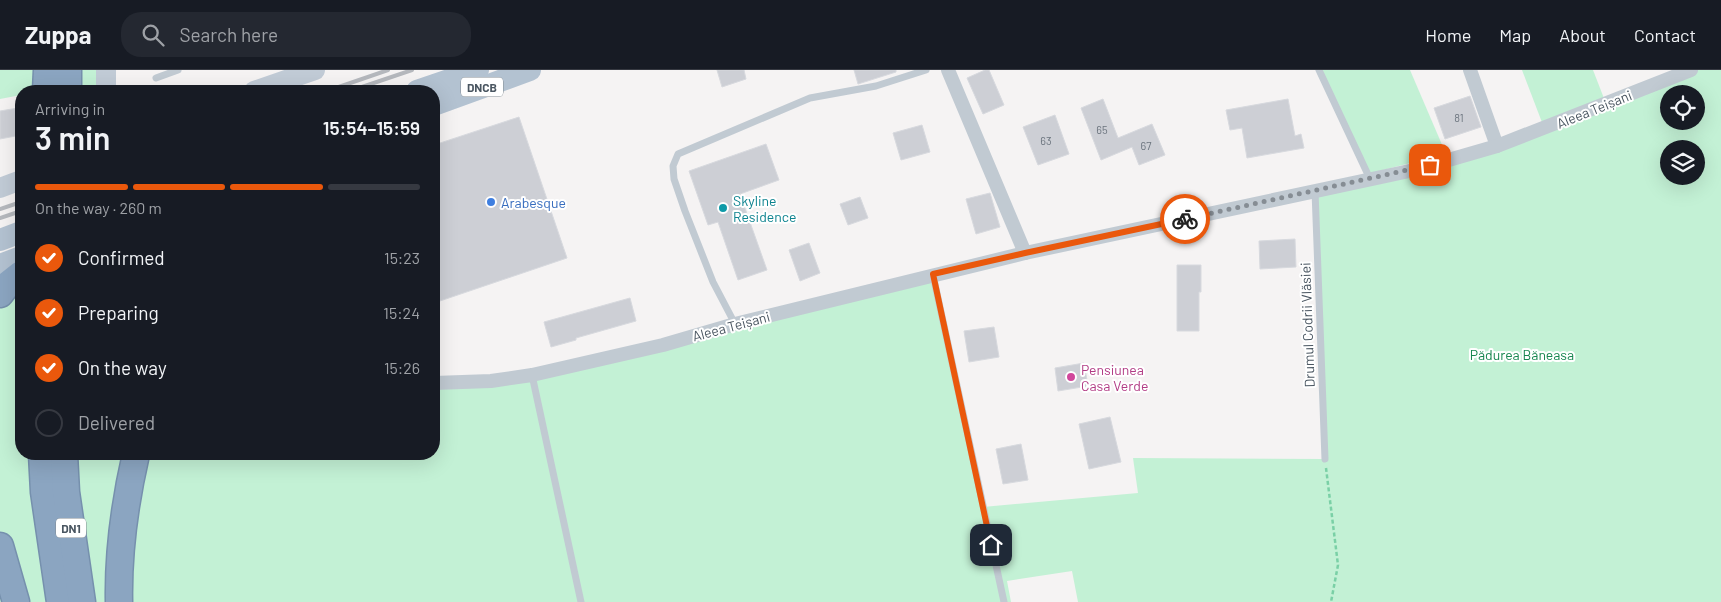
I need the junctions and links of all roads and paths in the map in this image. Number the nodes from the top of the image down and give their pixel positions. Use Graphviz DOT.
graph roads {
  1 [pos="47,70"];
  2 [pos="68,70"];
  3 [pos="106,70"];
  4 [pos="178,70"];
  5 [pos="315,70"];
  6 [pos="478,70"];
  7 [pos="530,70"];
  8 [pos="926,70"];
  9 [pos="1319,70"];
  10 [pos="1470,70"];
  11 [pos="1691,70"];
  12 [pos="954,72"];
  13 [pos="156,78"];
  14 [pos="46,85"];
  15 [pos="68,85"];
  16 [pos="106,85"];
  17 [pos="271,85"];
  18 [pos="434,85"];
  19 [pos="440,103"];
  20 [pos="1497,146"];
  21 [pos="1370,179"];
  22 [pos="15,182"];
  23 [pos="0,188"];
  24 [pos="1315,191"];
  25 [pos="15,234"];
  26 [pos="0,240"];
  27 [pos="1025,253"];
  28 [pos="15,259"];
  29 [pos="0,265"];
  30 [pos="15,270"];
  31 [pos="933,274"];
  32 [pos="15,279"];
  33 [pos="0,281"];
  34 [pos="0,294"];
  35 [pos="735,324"];
  36 [pos="532,375"];
  37 [pos="440,383"];
  38 [pos="1325,459"];
  39 [pos="42,460"];
  40 [pos="64,460"];
  41 [pos="135,460"];
  42 [pos="0,546"];
  43 [pos="16,602"];
  44 [pos="60,602"];
  45 [pos="82,602"];
  46 [pos="119,602"];
  47 [pos="581,602"];
  48 [pos="1004,602"];
  49 [pos="1331,602"];
  1 -- 14 [label="highway"];
  2 -- 15 [label="highway"];
  3 -- 16 [label="street"];
  4 -- 13 [label="lane"];
  5 -- 17 [label="street"];
  6 -- 18 [label="main road, DNCB"];
  7 -- 19 [label="main road, DNCB"];
  8 -- 35 [label="lane"];
  9 -- 21 [label="lane"];
  10 -- 20 [label="street"];
  11 -- 20 [label="street, Aleea Teișani"];
  12 -- 27 [label="street"];
  20 -- 21 [label="street, Aleea Teișani"];
  21 -- 24 [label="street, Aleea Teișani"];
  22 -- 23 [label="street"];
  24 -- 27 [label="street, Aleea Teișani"];
  24 -- 38 [label="lane, Drumul Codrii Vlăsiei"];
  25 -- 26 [label="main road"];
  27 -- 31 [label="street, Aleea Teișani"];
  28 -- 29 [label="main road"];
  30 -- 33 [label="highway"];
  31 -- 35 [label="street, Aleea Teișani"];
  31 -- 48 [label="lane"];
  32 -- 34 [label="highway"];
  35 -- 36 [label="street, Aleea Teișani"];
  36 -- 37 [label="street, Aleea Teișani"];
  36 -- 47 [label="lane"];
  38 -- 49 [label="path"];
  39 -- 44 [label="highway, DN1"];
  40 -- 45 [label="highway, DN1"];
  41 -- 46 [label="highway"];
  42 -- 43 [label="highway"];
}
